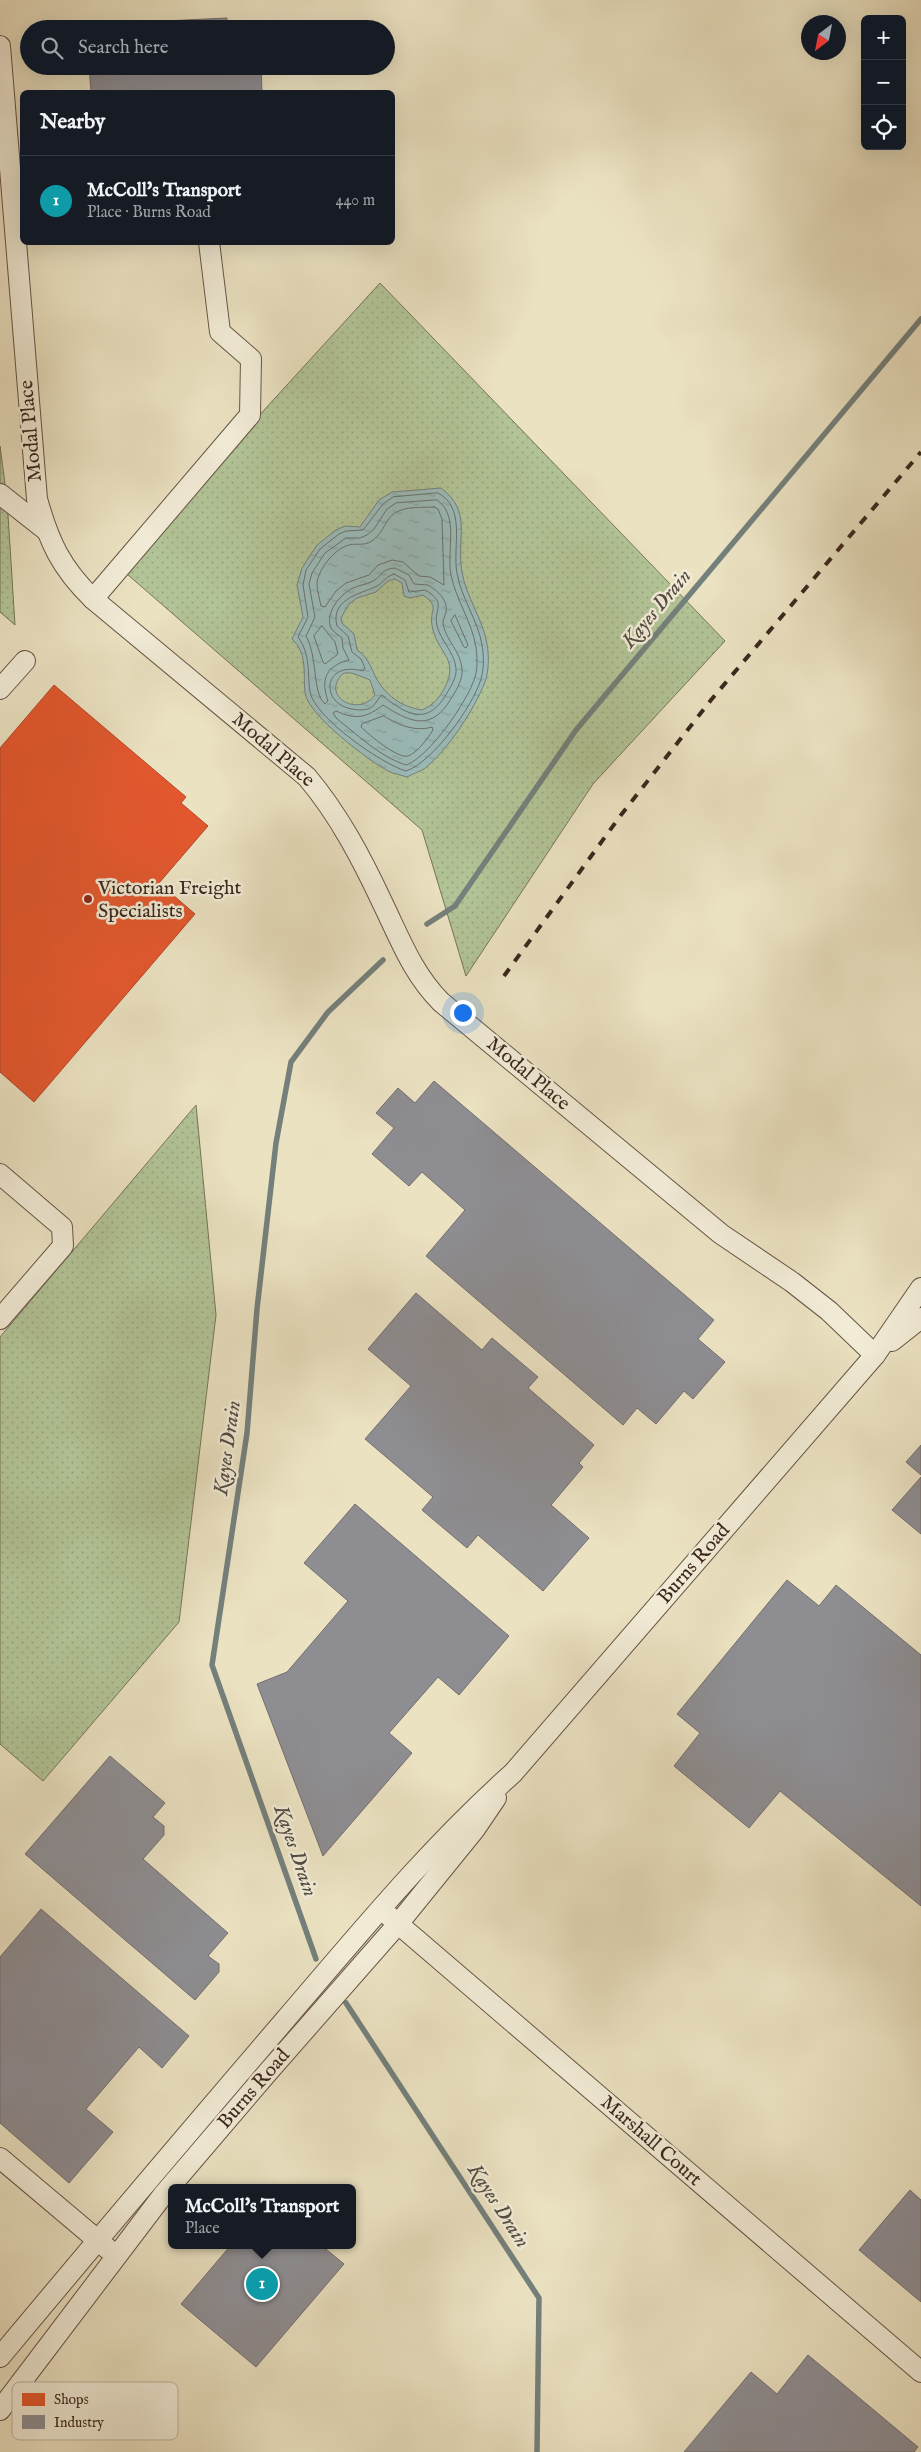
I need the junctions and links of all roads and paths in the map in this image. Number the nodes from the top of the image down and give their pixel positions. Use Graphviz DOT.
graph roads {
  1 [pos="0,46"];
  2 [pos="15,141"];
  3 [pos="20,227"];
  4 [pos="21,245"];
  5 [pos="209,245"];
  6 [pos="0,494"];
  7 [pos="46,530"];
  8 [pos="93,599"];
  9 [pos="25,661"];
  10 [pos="0,689"];
  11 [pos="0,1174"];
  12 [pos="921,1288"];
  13 [pos="921,1318"];
  14 [pos="0,1319"];
  15 [pos="875,1355"];
  16 [pos="513,1773"];
  17 [pos="380,1908"];
  18 [pos="398,1924"];
  19 [pos="0,2158"];
  20 [pos="172,2184"];
  21 [pos="168,2189"];
  22 [pos="98,2240"];
  23 [pos="117,2256"];
  24 [pos="0,2357"];
  25 [pos="921,2372"];
  26 [pos="21,2382"];
  27 [pos="12,2394"];
  28 [pos="0,2410"];
  1 -- 2 [label="street, Modal Place"];
  2 -- 3 [label="street, Modal Place"];
  4 -- 7 [label="street, Modal Place"];
  5 -- 8 [label="street"];
  6 -- 7 [label="street"];
  7 -- 8 [label="street, Modal Place"];
  8 -- 15 [label="street, Modal Place"];
  9 -- 10 [label="street"];
  11 -- 14 [label="street"];
  12 -- 15 [label="street, Burns Road"];
  13 -- 15 [label="street, Burns Road"];
  15 -- 16 [label="street, Burns Road"];
  16 -- 17 [label="street, Burns Road"];
  16 -- 18 [label="street, Burns Road"];
  17 -- 18 [label="street, Marshall Court"];
  17 -- 22 [label="street, Burns Road"];
  18 -- 20 [label="street, Burns Road"];
  18 -- 25 [label="street, Marshall Court"];
  19 -- 22 [label="street"];
  21 -- 23 [label="street, Burns Road"];
  22 -- 23 [label="street"];
  22 -- 24 [label="street, Burns Road"];
  23 -- 26 [label="street, Burns Road"];
  27 -- 28 [label="street, Burns Road"];
}
